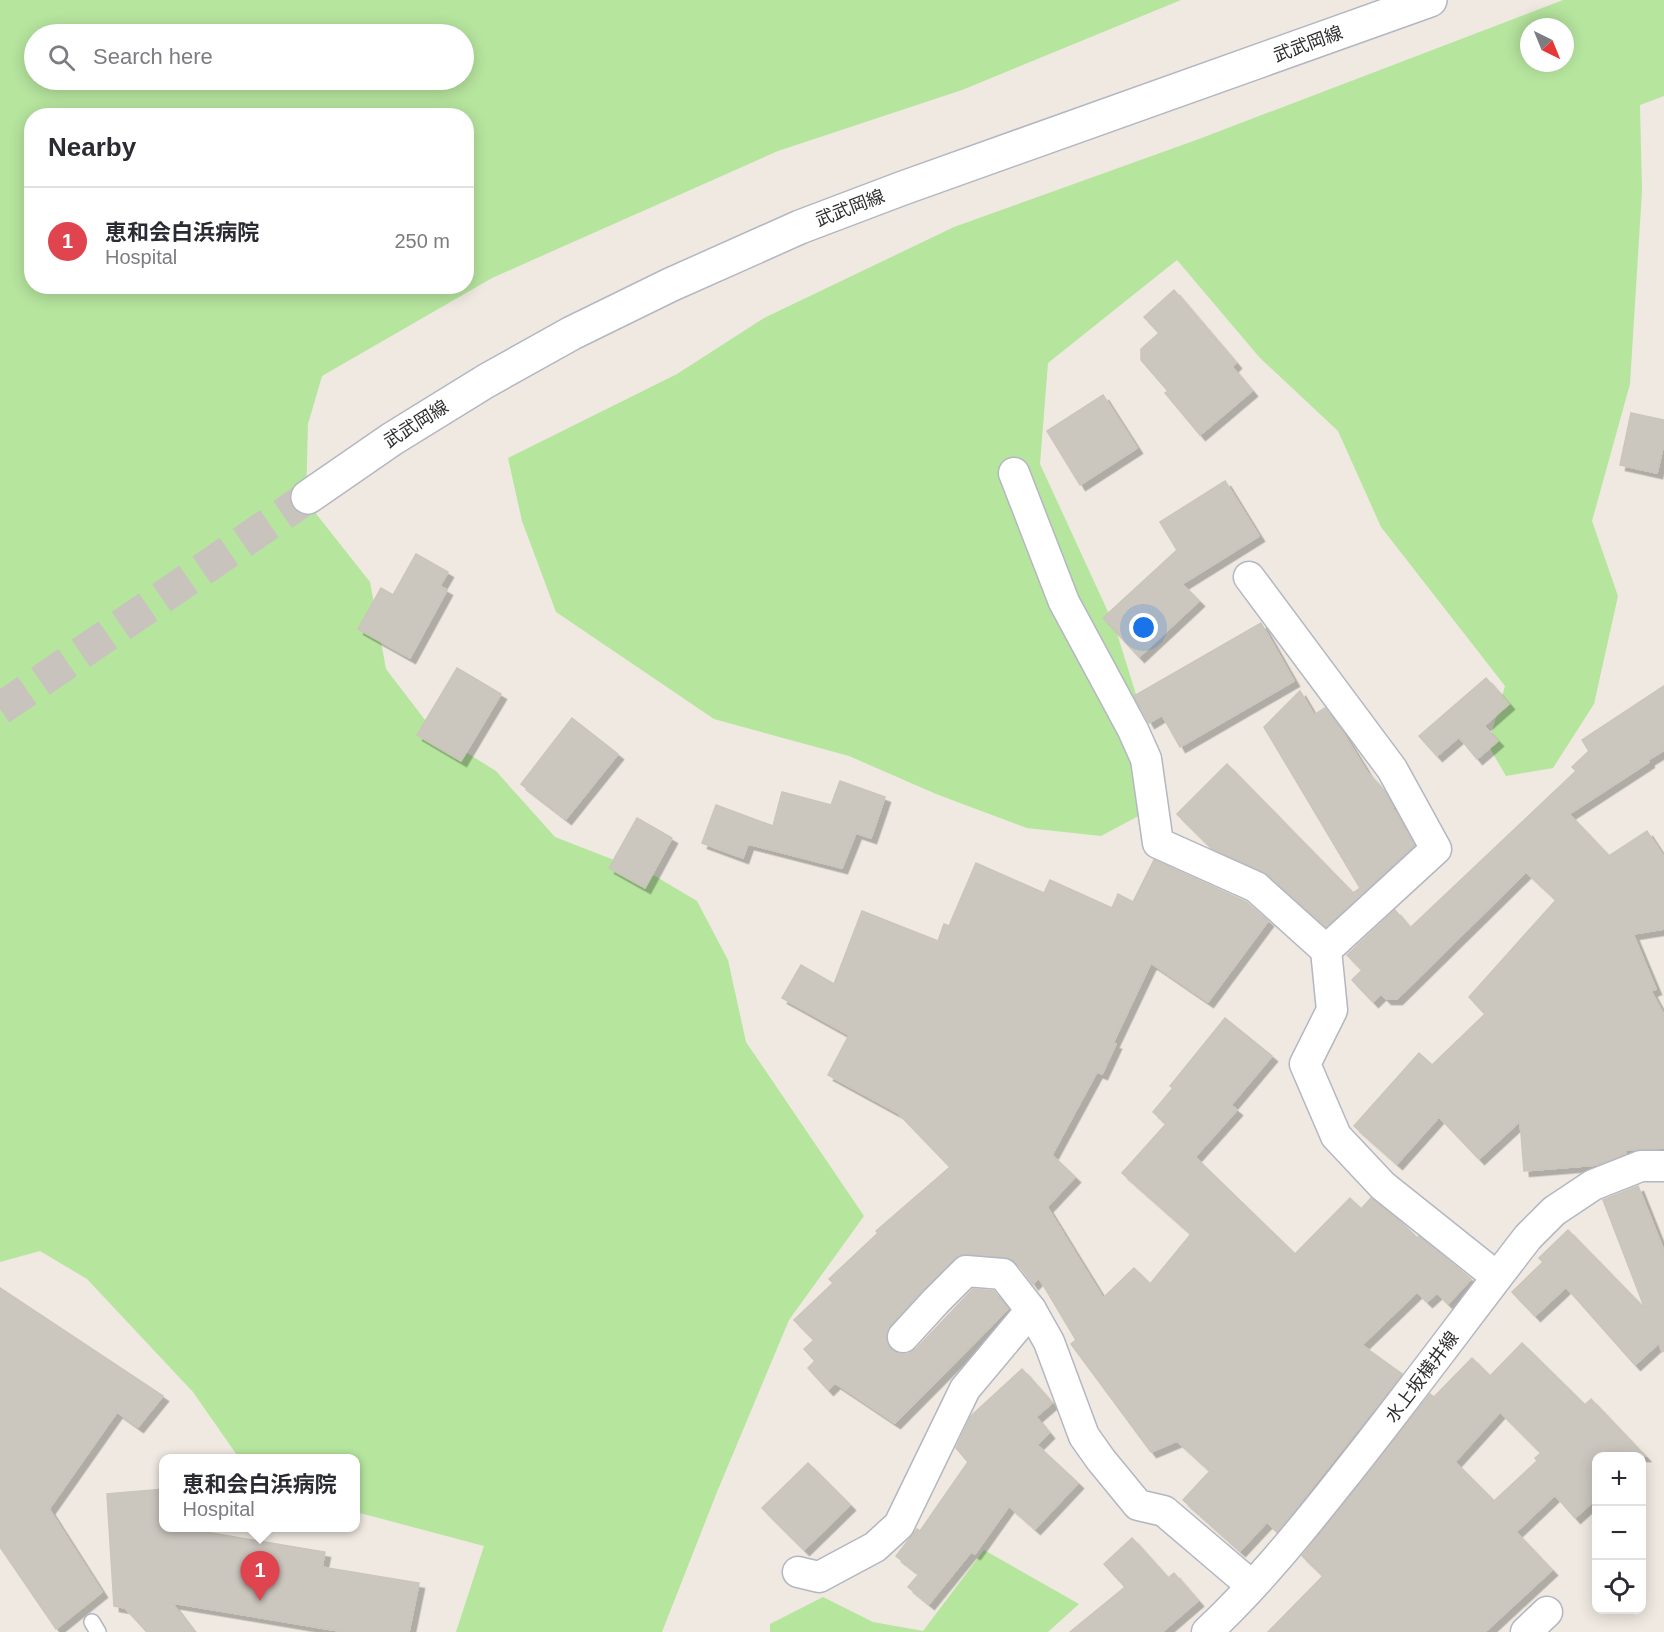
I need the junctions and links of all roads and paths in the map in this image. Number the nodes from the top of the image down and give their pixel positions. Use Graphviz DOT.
graph roads {
  1 [pos="1430,0"];
  2 [pos="1014,473"];
  3 [pos="308,496"];
  4 [pos="1249,577"];
  5 [pos="1326,950"];
  6 [pos="1664,1166"];
  7 [pos="1497,1277"];
  8 [pos="1030,1310"];
  9 [pos="903,1337"];
  10 [pos="798,1572"];
  11 [pos="1252,1586"];
  12 [pos="1207,1632"];
  1 -- 3 [label="street, 武武岡線"];
  2 -- 5 [label="street"];
  4 -- 5 [label="street"];
  5 -- 7 [label="street"];
  6 -- 7 [label="street, 水上坂横井線"];
  7 -- 11 [label="street, 水上坂横井線"];
  8 -- 9 [label="street"];
  8 -- 10 [label="street"];
  8 -- 11 [label="street"];
  11 -- 12 [label="street, 水上坂横井線"];
}
